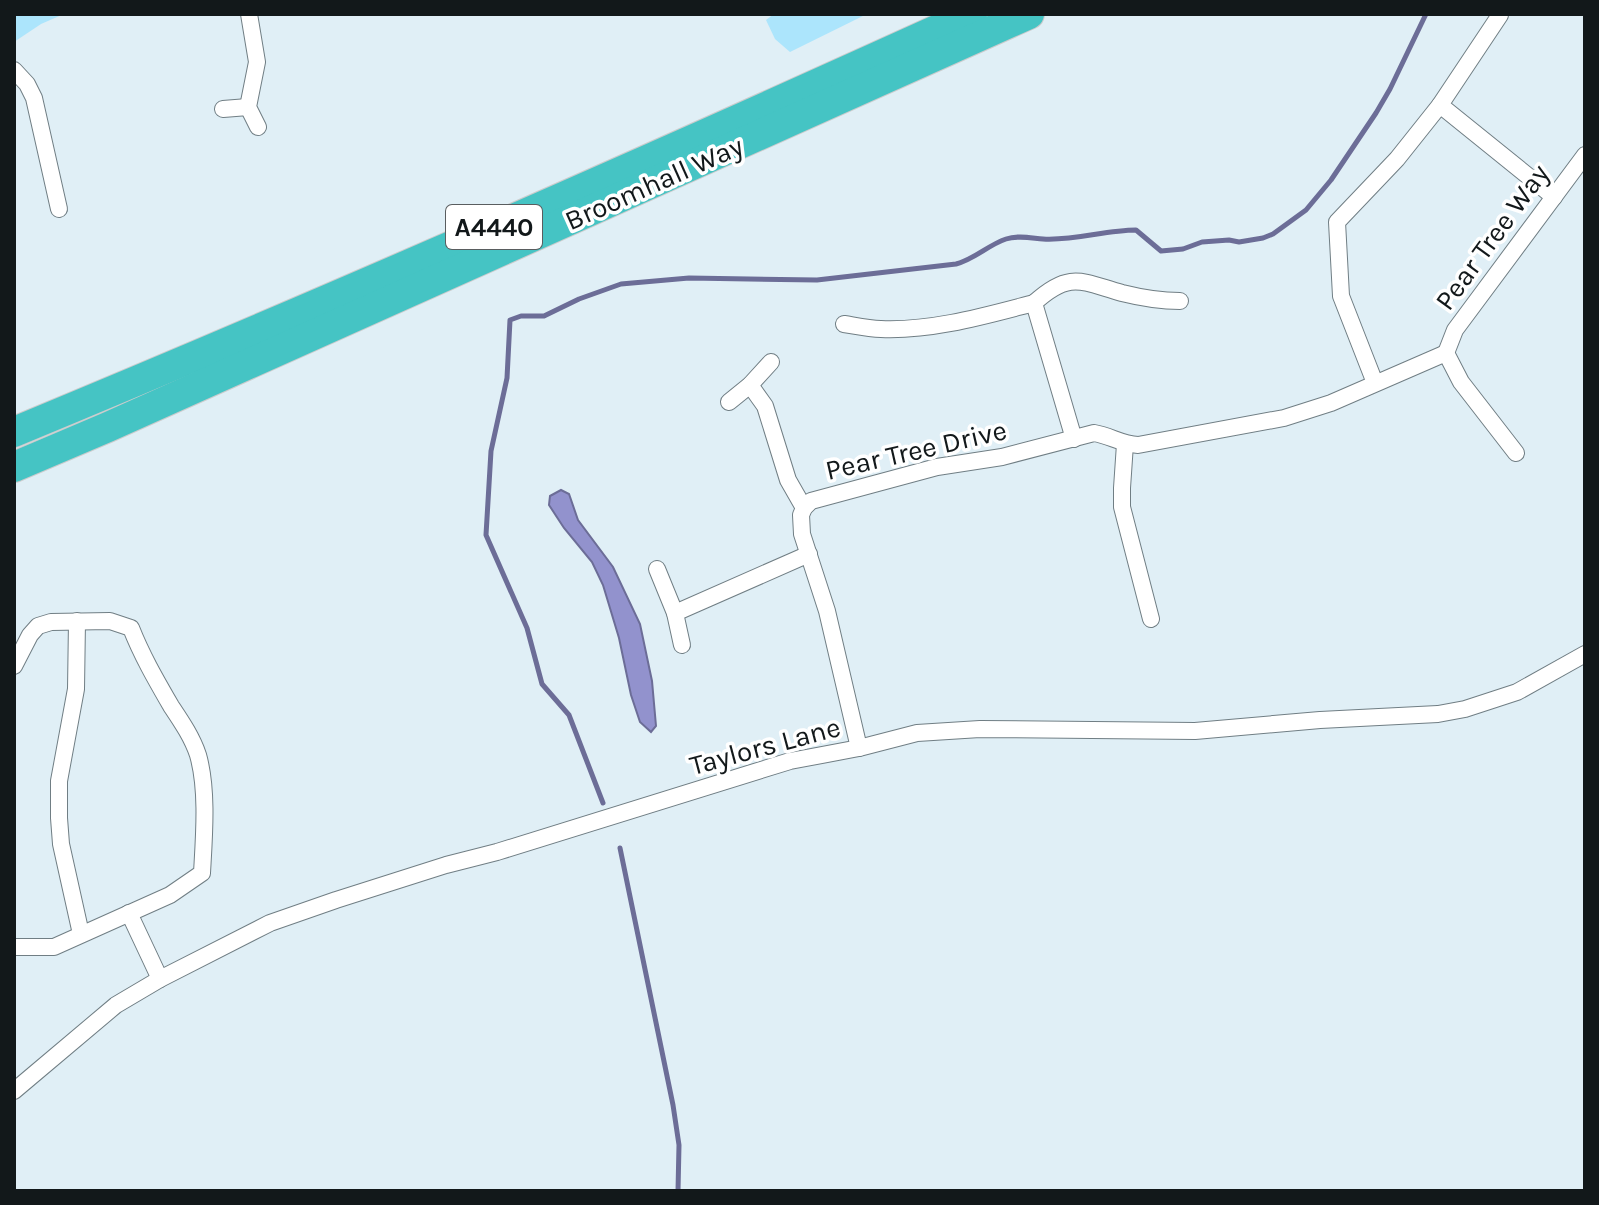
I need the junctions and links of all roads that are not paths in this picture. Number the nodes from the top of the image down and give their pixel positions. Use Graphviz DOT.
graph roads {
  1 [pos="249,14"];
  2 [pos="972,14"];
  3 [pos="1029,14"];
  4 [pos="1500,15"];
  5 [pos="14,70"];
  6 [pos="1440,105"];
  7 [pos="248,107"];
  8 [pos="223,109"];
  9 [pos="258,127"];
  10 [pos="1585,155"];
  11 [pos="1554,197"];
  12 [pos="59,209"];
  13 [pos="1180,301"];
  14 [pos="1034,303"];
  15 [pos="844,324"];
  16 [pos="1446,353"];
  17 [pos="771,362"];
  18 [pos="1375,383"];
  19 [pos="750,385"];
  20 [pos="729,402"];
  21 [pos="14,432"];
  22 [pos="1074,439"];
  23 [pos="1125,444"];
  24 [pos="1516,453"];
  25 [pos="14,467"];
  26 [pos="804,508"];
  27 [pos="809,554"];
  28 [pos="657,569"];
  29 [pos="675,613"];
  30 [pos="1151,619"];
  31 [pos="77,621"];
  32 [pos="682,645"];
  33 [pos="1585,654"];
  34 [pos="14,666"];
  35 [pos="859,748"];
  36 [pos="129,913"];
  37 [pos="81,934"];
  38 [pos="14,947"];
  39 [pos="160,979"];
  40 [pos="14,1091"];
  1 -- 7 [label="street"];
  2 -- 21 [label="highway, Broomhall Way / A4440"];
  3 -- 25 [label="highway, Broomhall Way / A4440"];
  4 -- 6 [label="street"];
  5 -- 12 [label="street"];
  6 -- 11 [label="street"];
  6 -- 18 [label="street"];
  7 -- 8 [label="street"];
  7 -- 9 [label="street"];
  10 -- 11 [label="street, Pear Tree Way"];
  11 -- 16 [label="street, Pear Tree Way"];
  13 -- 14 [label="street"];
  14 -- 15 [label="street"];
  14 -- 22 [label="street"];
  16 -- 18 [label="street, Pear Tree Drive"];
  16 -- 24 [label="street"];
  17 -- 19 [label="street"];
  18 -- 23 [label="street, Pear Tree Drive"];
  19 -- 20 [label="street"];
  19 -- 26 [label="street"];
  22 -- 23 [label="street, Pear Tree Drive"];
  22 -- 26 [label="street, Pear Tree Drive"];
  23 -- 30 [label="street"];
  26 -- 27 [label="street, Pear Tree Drive"];
  27 -- 29 [label="street"];
  27 -- 35 [label="street, Pear Tree Drive"];
  28 -- 29 [label="street"];
  29 -- 32 [label="street"];
  31 -- 34 [label="street"];
  31 -- 36 [label="street"];
  31 -- 37 [label="street"];
  33 -- 35 [label="street, Taylors Lane"];
  35 -- 39 [label="street, Taylors Lane"];
  36 -- 37 [label="street"];
  36 -- 39 [label="street"];
  37 -- 38 [label="street"];
  39 -- 40 [label="street, Taylors Lane"];
}
